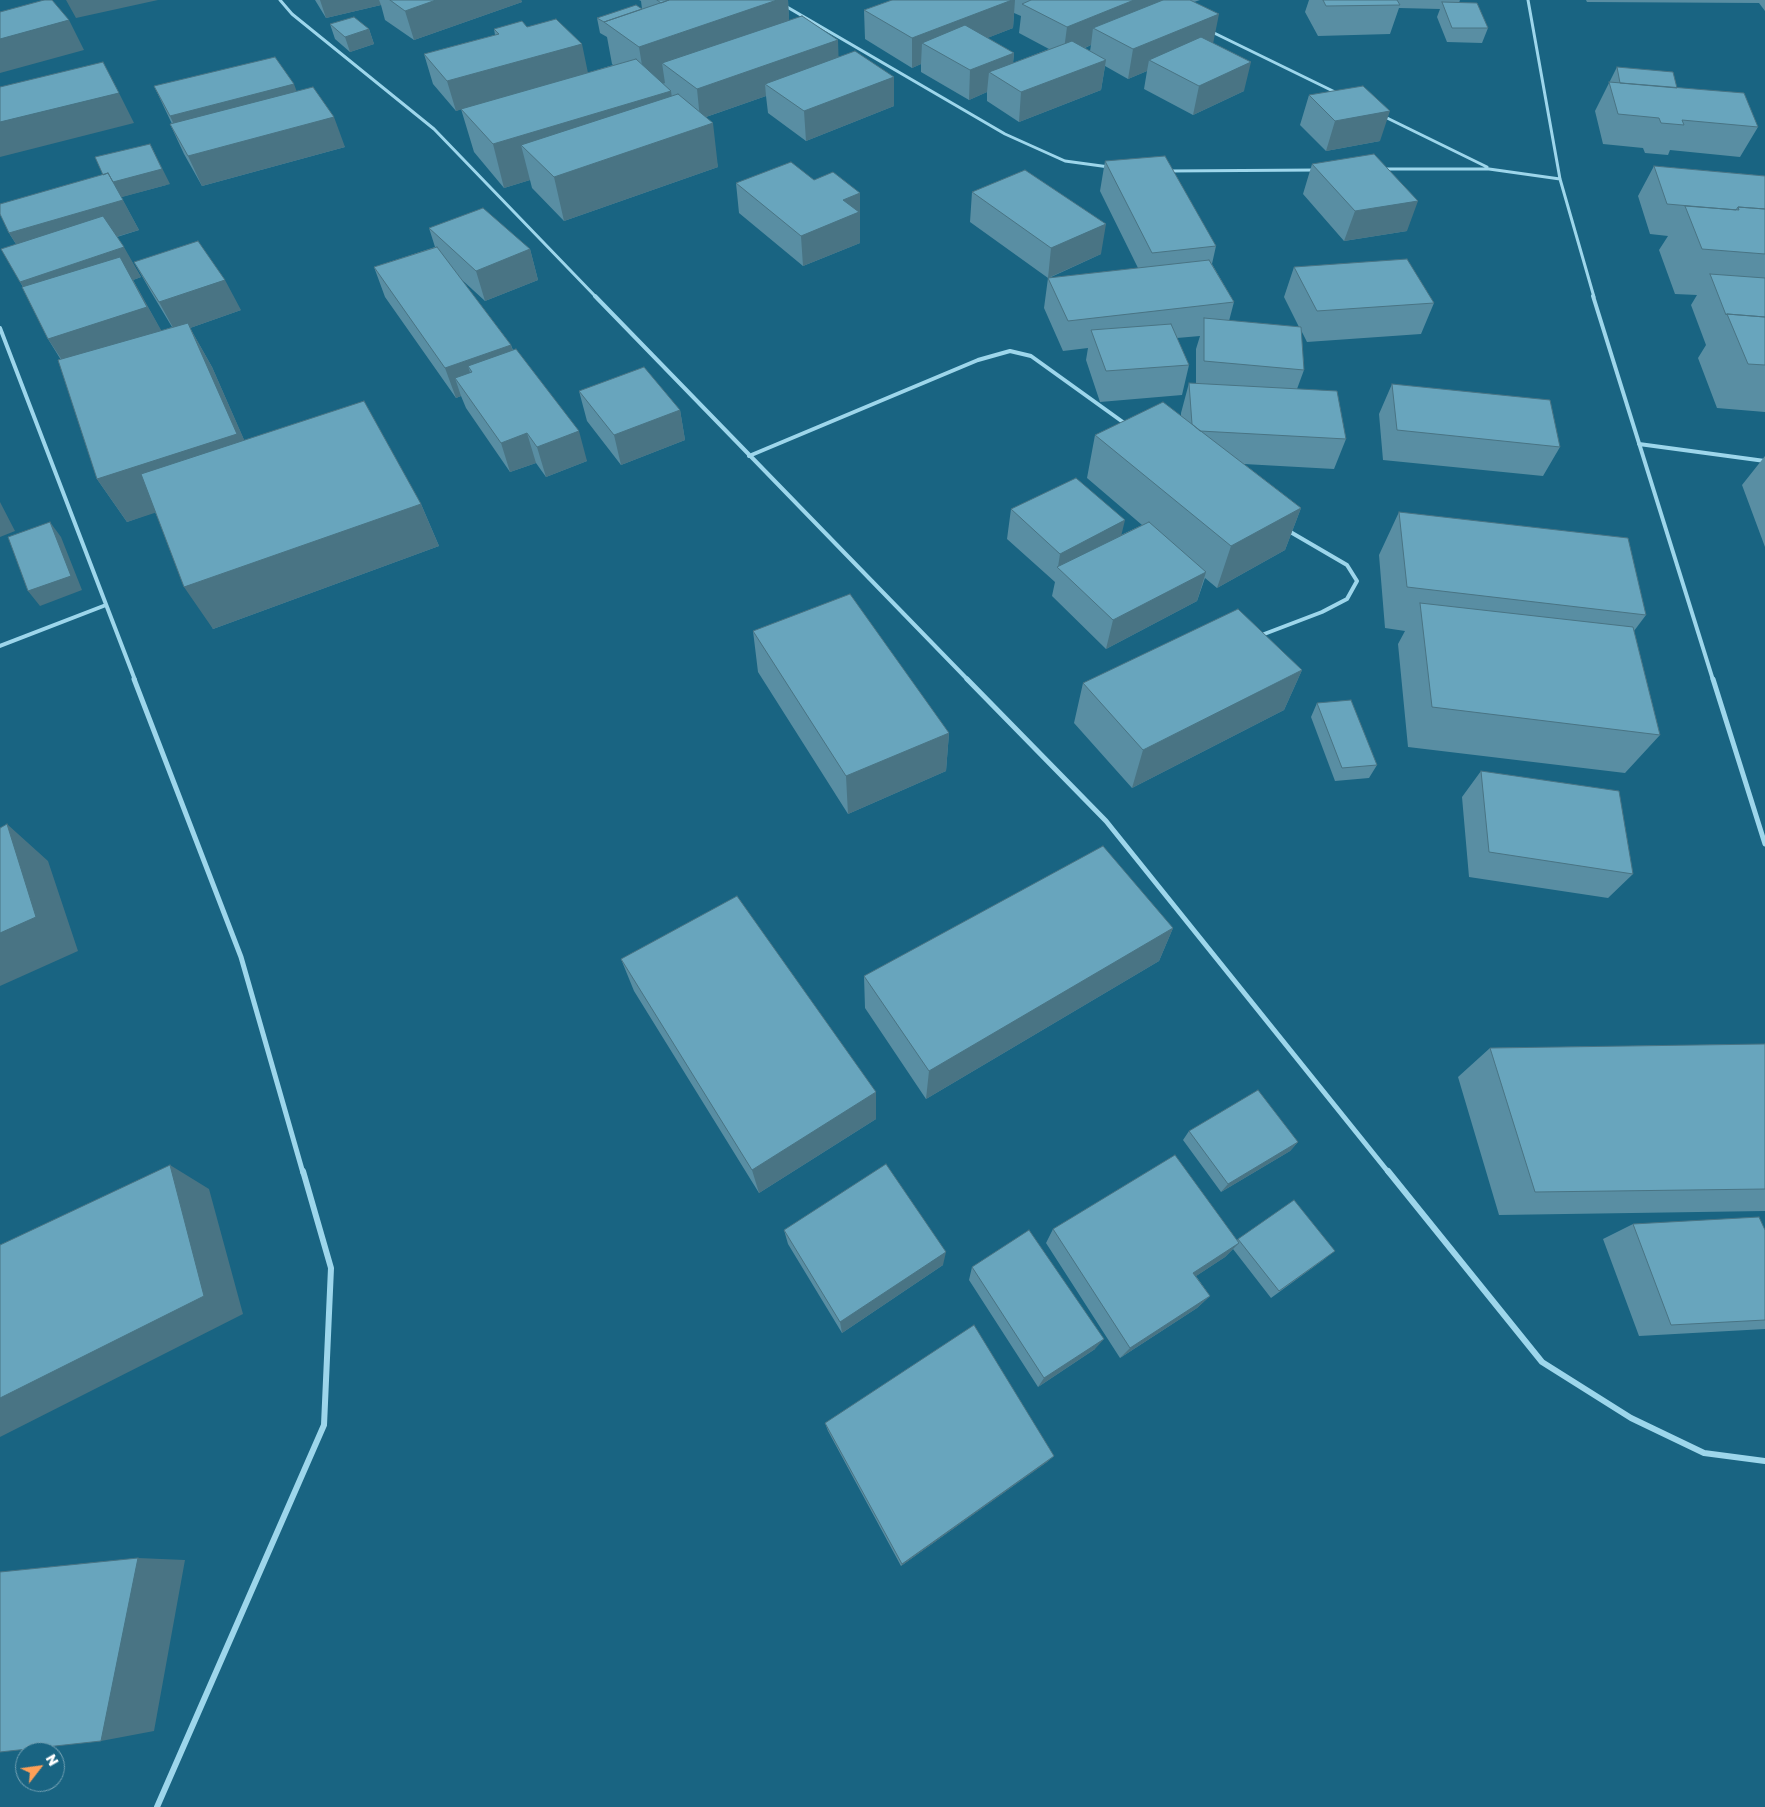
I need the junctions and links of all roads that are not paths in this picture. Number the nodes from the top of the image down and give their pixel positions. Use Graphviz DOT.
graph roads {
  1 [pos="280,0"];
  2 [pos="775,0"];
  3 [pos="1528,0"];
  4 [pos="1208,29"];
  5 [pos="1340,94"];
  6 [pos="1375,112"];
  7 [pos="1113,167"];
  8 [pos="1490,168"];
  9 [pos="1380,169"];
  10 [pos="1162,170"];
  11 [pos="1321,170"];
  12 [pos="1560,179"];
  13 [pos="0,328"];
  14 [pos="1135,431"];
  15 [pos="1639,444"];
  16 [pos="749,456"];
  17 [pos="1765,461"];
  18 [pos="1281,526"];
  19 [pos="106,605"];
  20 [pos="1251,640"];
  21 [pos="0,646"];
  22 [pos="1765,844"];
  23 [pos="1765,1461"];
  24 [pos="157,1807"];
  1 -- 16 [label="street"];
  2 -- 7 [label="street"];
  3 -- 12 [label="street"];
  4 -- 5 [label="street"];
  6 -- 8 [label="street"];
  8 -- 9 [label="street"];
  8 -- 12 [label="street"];
  10 -- 11 [label="street"];
  12 -- 15 [label="street"];
  13 -- 19 [label="street"];
  14 -- 16 [label="street"];
  15 -- 17 [label="street"];
  15 -- 22 [label="street"];
  16 -- 23 [label="street"];
  18 -- 20 [label="street"];
  19 -- 21 [label="street"];
  19 -- 24 [label="street"];
}
